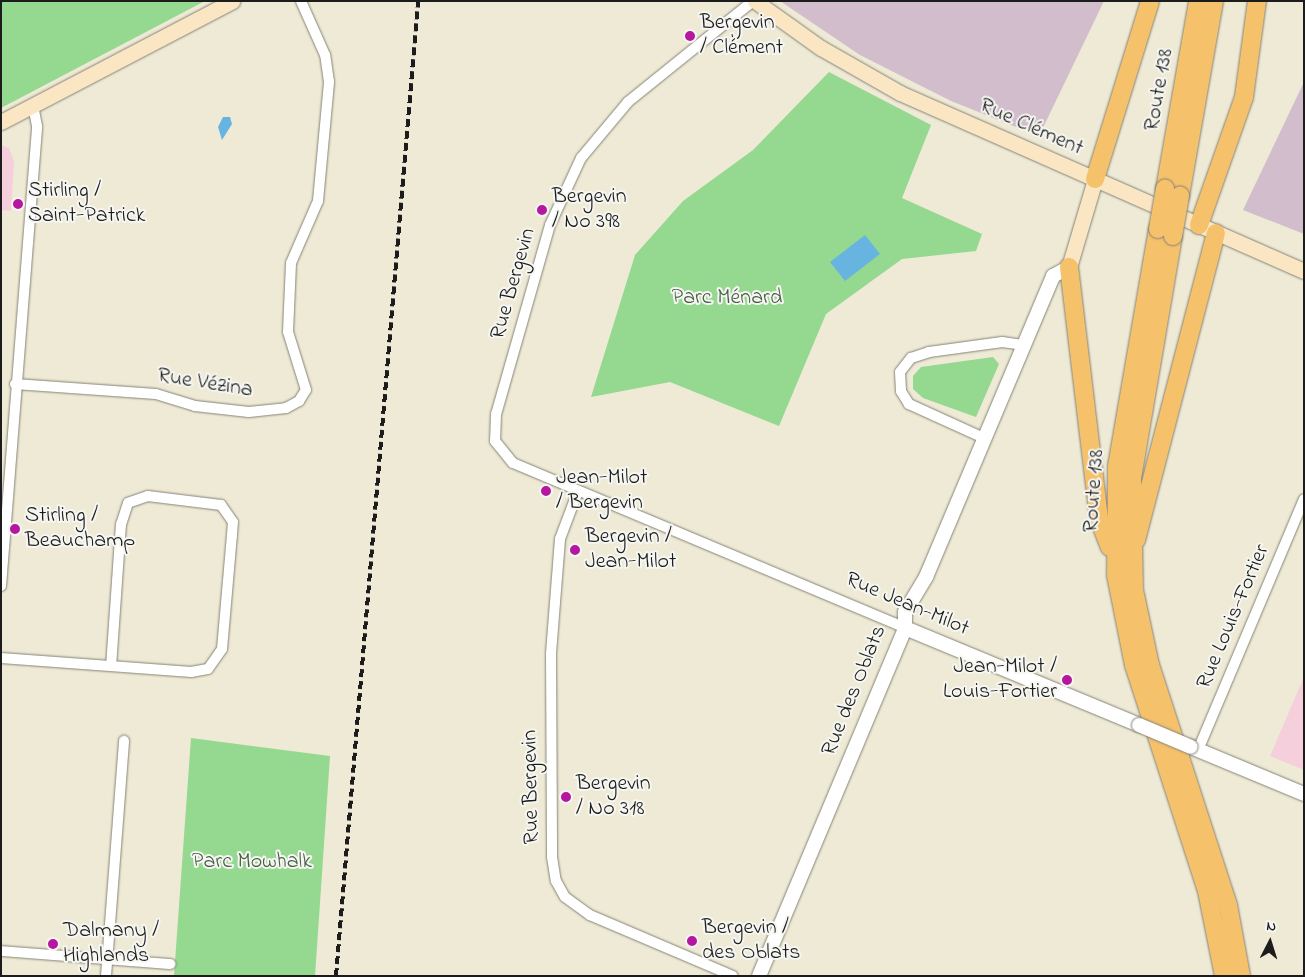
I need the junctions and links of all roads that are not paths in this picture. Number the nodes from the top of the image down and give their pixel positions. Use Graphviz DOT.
graph roads {
  1 [pos="232,1"];
  2 [pos="301,1"];
  3 [pos="754,1"];
  4 [pos="1150,1"];
  5 [pos="1198,1"];
  6 [pos="1214,1"];
  7 [pos="1257,1"];
  8 [pos="33,106"];
  9 [pos="1,122"];
  10 [pos="1095,179"];
  11 [pos="1173,193"];
  12 [pos="1199,225"];
  13 [pos="1216,233"];
  14 [pos="1069,267"];
  15 [pos="1304,271"];
  16 [pos="1023,345"];
  17 [pos="16,384"];
  18 [pos="986,439"];
  19 [pos="498,449"];
  20 [pos="578,491"];
  21 [pos="3,497"];
  22 [pos="1304,498"];
  23 [pos="1123,558"];
  24 [pos="1,586"];
  25 [pos="905,628"];
  26 [pos="1,658"];
  27 [pos="111,666"];
  28 [pos="124,741"];
  29 [pos="1195,749"];
  30 [pos="1304,794"];
  31 [pos="1,950"];
  32 [pos="107,959"];
  33 [pos="171,964"];
  34 [pos="106,976"];
  35 [pos="734,976"];
  36 [pos="759,976"];
  37 [pos="1224,976"];
  38 [pos="1241,976"];
  1 -- 8 [label="main road"];
  2 -- 17 [label="street, Rue Vézina"];
  3 -- 10 [label="main road, Rue Clément"];
  3 -- 19 [label="street, Rue Bergevin"];
  4 -- 10 [label="highway"];
  5 -- 11 [label="highway, Route 138"];
  6 -- 11 [label="highway, Route 138"];
  7 -- 12 [label="highway"];
  8 -- 9 [label="main road"];
  8 -- 17 [label="street"];
  10 -- 12 [label="main road, Rue Clément"];
  10 -- 14 [label="main road"];
  11 -- 23 [label="highway, Route 138, bridge"];
  12 -- 13 [label="main road, Rue Clément"];
  13 -- 15 [label="main road, Rue Clément"];
  13 -- 23 [label="highway"];
  14 -- 16 [label="street, Rue des Oblats"];
  14 -- 23 [label="highway"];
  16 -- 18 [label="street, Rue des Oblats"];
  16 -- 18 [label="street"];
  17 -- 21 [label="street"];
  18 -- 25 [label="street, Rue des Oblats"];
  19 -- 20 [label="street, Rue Jean-Milot"];
  20 -- 25 [label="street, Rue Jean-Milot"];
  20 -- 35 [label="street, Rue Bergevin"];
  21 -- 24 [label="street"];
  22 -- 29 [label="street, Rue Louis-Fortier"];
  23 -- 37 [label="highway, Route 138"];
  23 -- 38 [label="highway, Route 138"];
  25 -- 29 [label="street, Rue Jean-Milot, bridge"];
  25 -- 36 [label="street, Rue des Oblats"];
  26 -- 27 [label="street"];
  27 -- 27 [label="street"];
  28 -- 32 [label="street"];
  29 -- 30 [label="street, Rue Jean-Milot"];
  31 -- 32 [label="street"];
  32 -- 33 [label="street"];
  32 -- 34 [label="street"];
}
